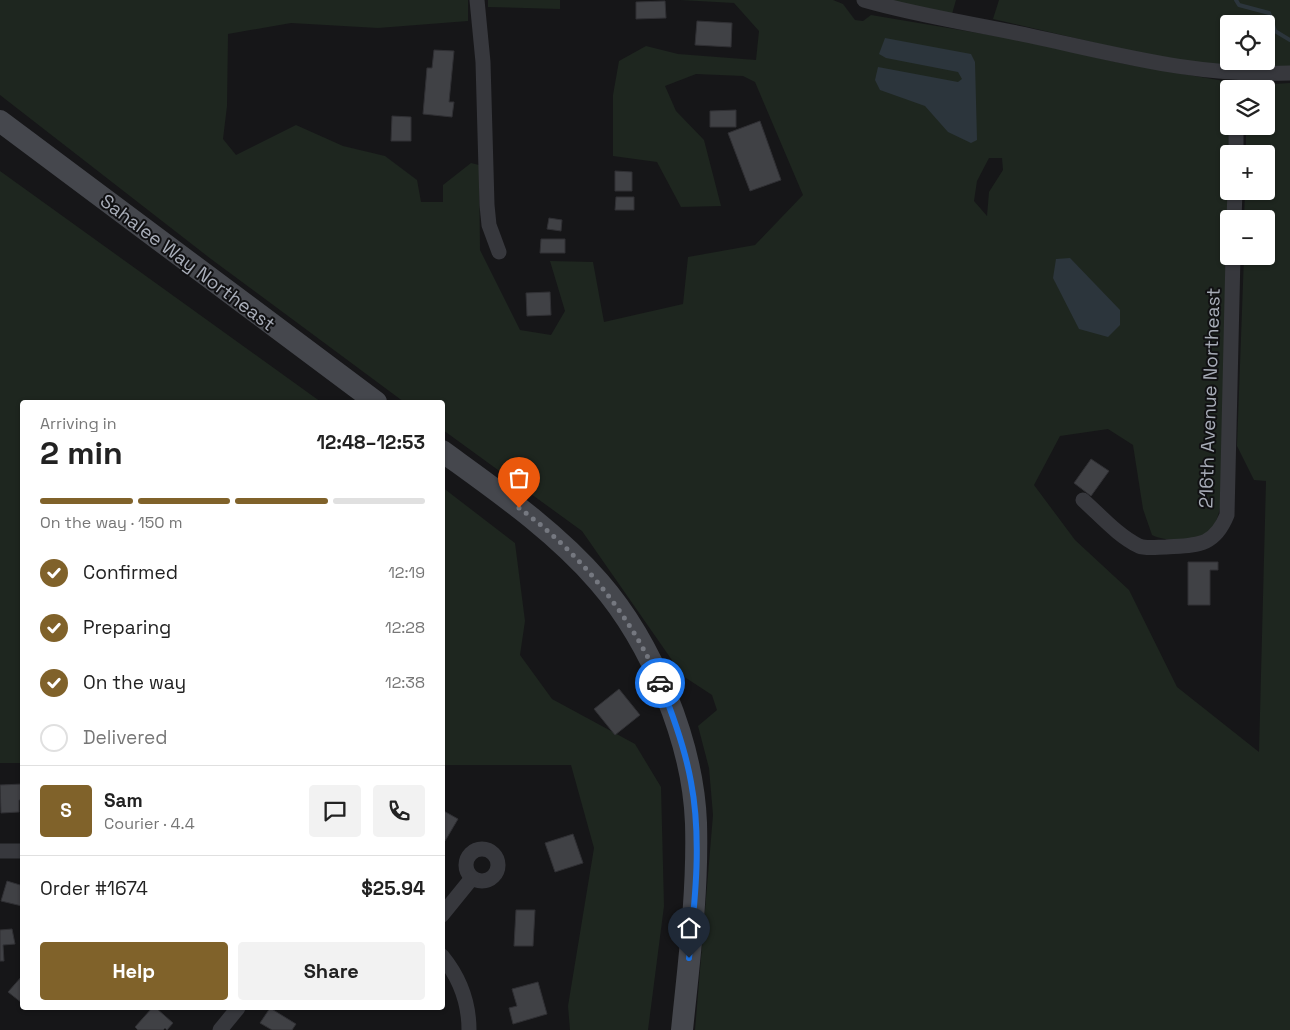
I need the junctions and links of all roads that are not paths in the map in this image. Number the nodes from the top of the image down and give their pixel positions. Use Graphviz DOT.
graph roads {
  1 [pos="477,0"];
  2 [pos="864,0"];
  3 [pos="1286,73"];
  4 [pos="1232,80"];
  5 [pos="1250,80"];
  6 [pos="0,121"];
  7 [pos="499,252"];
  8 [pos="1233,265"];
  9 [pos="373,400"];
  10 [pos="445,453"];
  11 [pos="1083,500"];
  12 [pos="0,851"];
  13 [pos="20,852"];
  14 [pos="472,878"];
  15 [pos="445,911"];
  16 [pos="445,960"];
  17 [pos="236,1010"];
  18 [pos="220,1030"];
  19 [pos="469,1030"];
  20 [pos="682,1030"];
  1 -- 7 [label="street"];
  2 -- 4 [label="street"];
  3 -- 5 [label="street"];
  6 -- 9 [label="main road, Sahalee Way Northeast"];
  8 -- 11 [label="street, 216th Avenue Northeast"];
  10 -- 20 [label="main road"];
  12 -- 13 [label="street"];
  14 -- 15 [label="street"];
  16 -- 19 [label="street"];
  17 -- 18 [label="street"];
}
